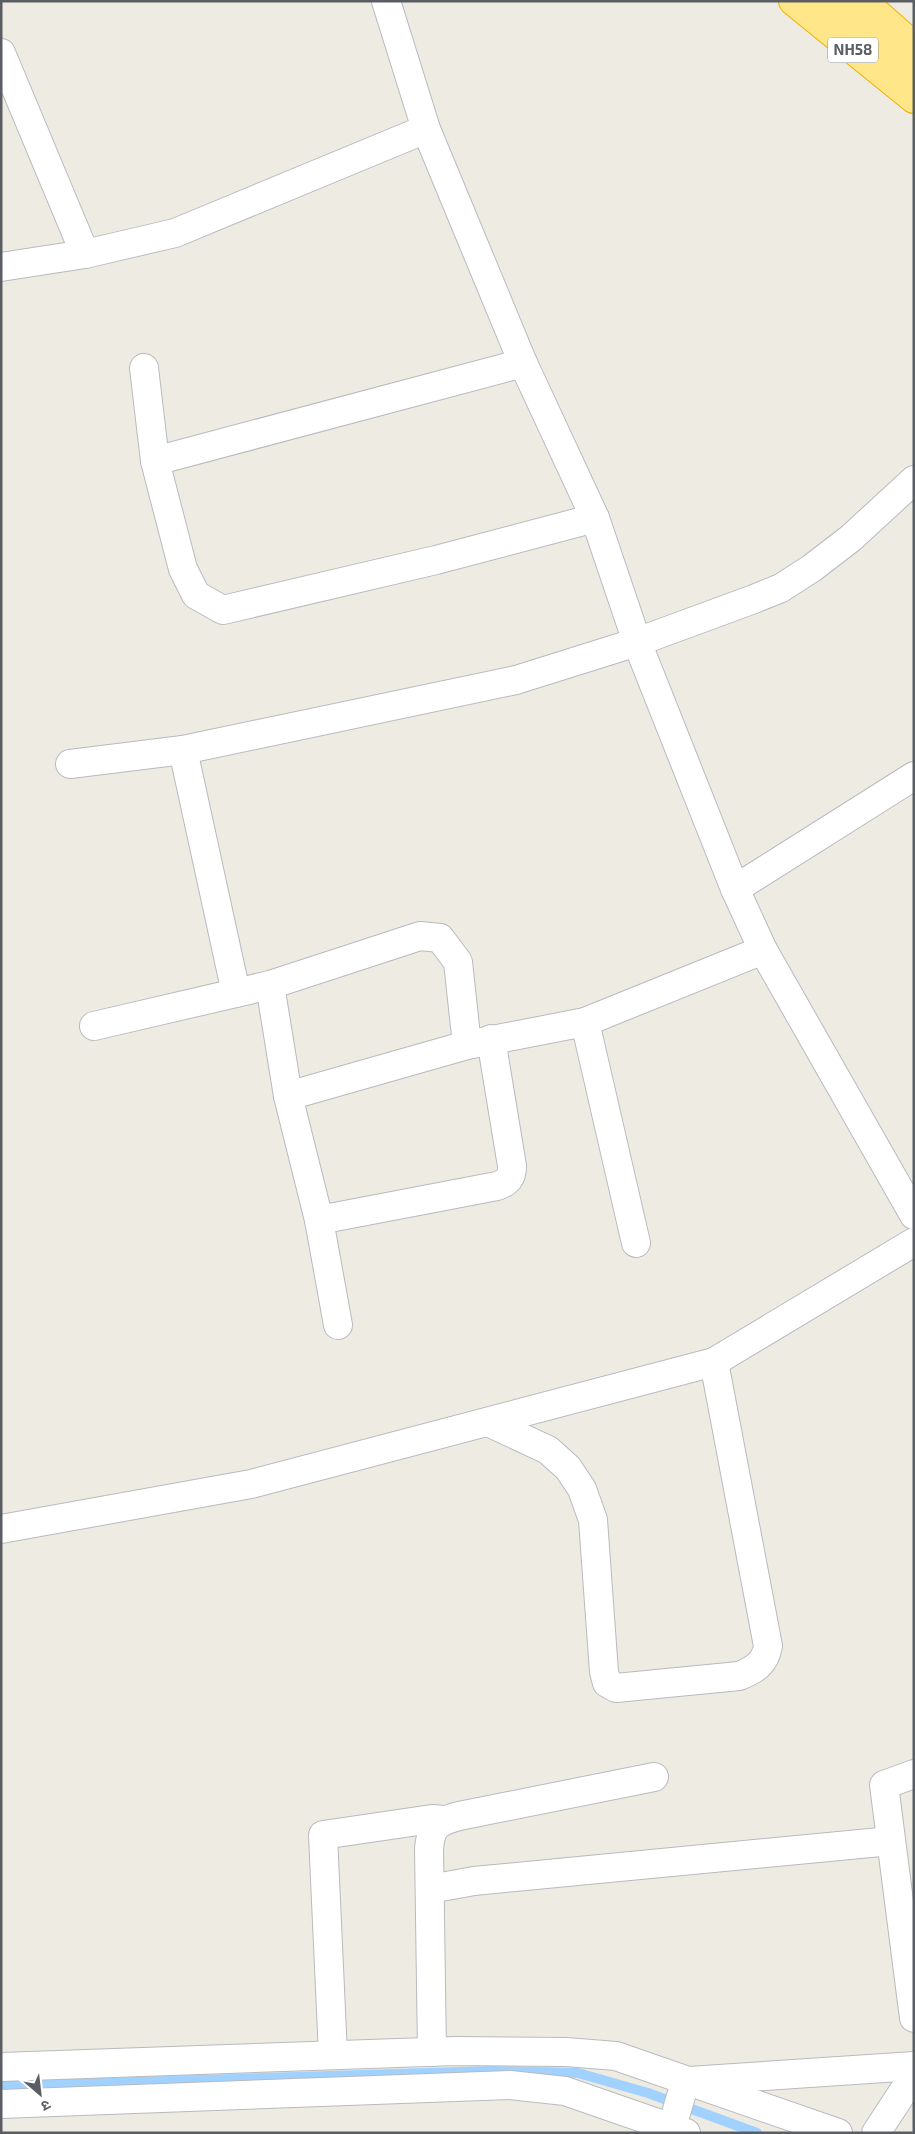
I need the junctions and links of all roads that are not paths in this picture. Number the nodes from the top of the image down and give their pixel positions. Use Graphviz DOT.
graph roads {
  1 [pos="386,1"];
  2 [pos="793,1"];
  3 [pos="826,1"];
  4 [pos="863,1"];
  5 [pos="884,1"];
  6 [pos="914,28"];
  7 [pos="914,46"];
  8 [pos="1,53"];
  9 [pos="914,75"];
  10 [pos="914,99"];
  11 [pos="426,129"];
  12 [pos="85,254"];
  13 [pos="1,267"];
  14 [pos="523,364"];
  15 [pos="144,368"];
  16 [pos="155,460"];
  17 [pos="914,480"];
  18 [pos="595,518"];
  19 [pos="637,642"];
  20 [pos="183,750"];
  21 [pos="70,764"];
  22 [pos="914,776"];
  23 [pos="736,889"];
  24 [pos="763,950"];
  25 [pos="270,985"];
  26 [pos="236,994"];
  27 [pos="585,1022"];
  28 [pos="94,1026"];
  29 [pos="479,1042"];
  30 [pos="288,1096"];
  31 [pos="914,1215"];
  32 [pos="319,1220"];
  33 [pos="914,1242"];
  34 [pos="636,1243"];
  35 [pos="338,1325"];
  36 [pos="714,1362"];
  37 [pos="488,1422"];
  38 [pos="1,1529"];
  39 [pos="914,1774"];
  40 [pos="654,1777"];
  41 [pos="444,1820"];
  42 [pos="891,1841"];
  43 [pos="430,1889"];
  44 [pos="911,1974"];
  45 [pos="914,2018"];
  46 [pos="432,2052"];
  47 [pos="333,2055"];
  48 [pos="914,2066"];
  49 [pos="1,2067"];
  50 [pos="914,2075"];
  51 [pos="685,2087"];
  52 [pos="1,2104"];
  53 [pos="675,2128"];
  54 [pos="838,2133"];
  55 [pos="876,2133"];
  1 -- 11 [label="street"];
  2 -- 10 [label="highway, NH58"];
  3 -- 9 [label="highway"];
  4 -- 7 [label="highway"];
  5 -- 6 [label="highway"];
  8 -- 12 [label="street"];
  11 -- 12 [label="street"];
  11 -- 14 [label="street"];
  12 -- 13 [label="street"];
  14 -- 16 [label="street"];
  14 -- 18 [label="street"];
  15 -- 16 [label="street"];
  16 -- 18 [label="street"];
  17 -- 19 [label="street"];
  18 -- 19 [label="street"];
  19 -- 20 [label="street"];
  19 -- 23 [label="street"];
  20 -- 21 [label="street"];
  20 -- 26 [label="street"];
  22 -- 23 [label="street"];
  23 -- 24 [label="street"];
  24 -- 27 [label="street"];
  24 -- 31 [label="street"];
  25 -- 26 [label="street"];
  25 -- 29 [label="street"];
  25 -- 30 [label="street"];
  26 -- 28 [label="street"];
  27 -- 29 [label="street"];
  27 -- 34 [label="street"];
  29 -- 30 [label="street"];
  29 -- 32 [label="street"];
  30 -- 32 [label="street"];
  32 -- 35 [label="street"];
  33 -- 36 [label="street"];
  36 -- 37 [label="street"];
  36 -- 37 [label="street"];
  37 -- 38 [label="street"];
  39 -- 42 [label="street"];
  40 -- 41 [label="street"];
  41 -- 43 [label="street"];
  41 -- 47 [label="street"];
  42 -- 43 [label="street"];
  42 -- 44 [label="street"];
  43 -- 46 [label="street"];
  44 -- 45 [label="street"];
  46 -- 47 [label="street"];
  46 -- 51 [label="street"];
  47 -- 49 [label="street"];
  48 -- 51 [label="street"];
  50 -- 55 [label="street"];
  51 -- 53 [label="street"];
  51 -- 54 [label="street"];
  52 -- 53 [label="street"];
}
